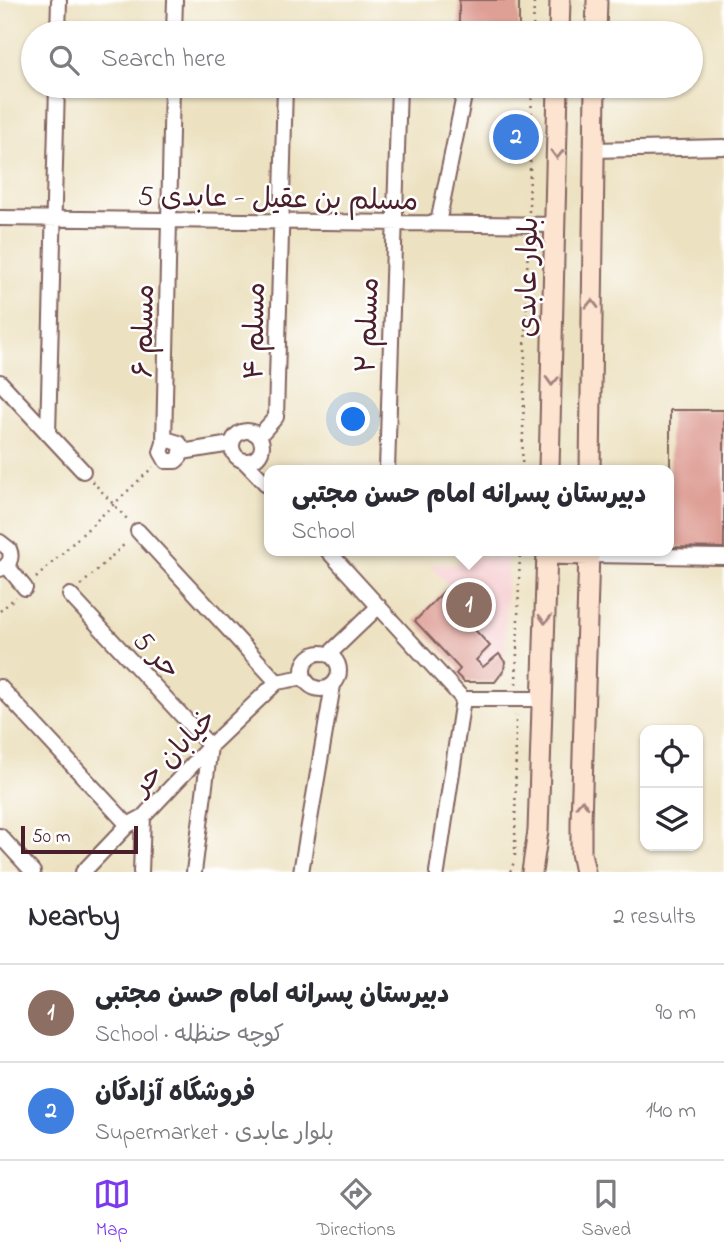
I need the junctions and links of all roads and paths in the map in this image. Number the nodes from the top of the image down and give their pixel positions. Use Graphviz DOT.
graph roads {
  1 [pos="59,0"];
  2 [pos="175,0"];
  3 [pos="534,0"];
  4 [pos="560,0"];
  5 [pos="597,0"];
  6 [pos="58,21"];
  7 [pos="174,21"];
  8 [pos="533,21"];
  9 [pos="559,21"];
  10 [pos="596,21"];
  11 [pos="57,98"];
  12 [pos="172,98"];
  13 [pos="284,98"];
  14 [pos="399,98"];
  15 [pos="464,98"];
  16 [pos="532,98"];
  17 [pos="558,98"];
  18 [pos="595,98"];
  19 [pos="724,147"];
  20 [pos="594,150"];
  21 [pos="0,218"];
  22 [pos="53,219"];
  23 [pos="168,220"];
  24 [pos="279,221"];
  25 [pos="394,223"];
  26 [pos="438,223"];
  27 [pos="529,224"];
  28 [pos="556,225"];
  29 [pos="0,382"];
  30 [pos="48,434"];
  31 [pos="259,436"];
  32 [pos="231,444"];
  33 [pos="163,450"];
  34 [pos="245,462"];
  35 [pos="387,465"];
  36 [pos="522,465"];
  37 [pos="549,465"];
  38 [pos="590,465"];
  39 [pos="83,471"];
  40 [pos="264,482"];
  41 [pos="114,505"];
  42 [pos="138,531"];
  43 [pos="0,542"];
  44 [pos="333,556"];
  45 [pos="547,556"];
  46 [pos="589,556"];
  47 [pos="674,556"];
  48 [pos="724,557"];
  49 [pos="3,567"];
  50 [pos="26,587"];
  51 [pos="70,595"];
  52 [pos="380,606"];
  53 [pos="0,611"];
  54 [pos="328,655"];
  55 [pos="304,677"];
  56 [pos="277,682"];
  57 [pos="333,685"];
  58 [pos="0,688"];
  59 [pos="463,699"];
  60 [pos="542,699"];
  61 [pos="210,746"];
  62 [pos="143,817"];
  63 [pos="128,825"];
  64 [pos="0,836"];
  65 [pos="33,872"];
  66 [pos="83,872"];
  67 [pos="141,872"];
  68 [pos="194,872"];
  69 [pos="301,872"];
  70 [pos="437,872"];
  71 [pos="532,872"];
  72 [pos="585,872"];
  1 -- 6 [label="street"];
  2 -- 7 [label="street"];
  3 -- 8 [label="path"];
  4 -- 9 [label="main road"];
  5 -- 10 [label="main road"];
  11 -- 22 [label="street"];
  12 -- 23 [label="street, مسلم ۶"];
  13 -- 24 [label="street, مسلم ۴"];
  14 -- 25 [label="street, مسلم ۲"];
  15 -- 26 [label="street"];
  16 -- 27 [label="path"];
  17 -- 28 [label="main road, بلوار عابدی, one-way"];
  18 -- 20 [label="main road"];
  19 -- 20 [label="street"];
  38 -- 20 [label="main road, one-way"];
  21 -- 22 [label="street, مسلم بن عقیل - عابدی 5"];
  22 -- 23 [label="street, مسلم بن عقیل - عابدی 5"];
  22 -- 30 [label="street"];
  23 -- 24 [label="street, مسلم بن عقیل - عابدی 5"];
  23 -- 33 [label="street, مسلم ۶"];
  24 -- 25 [label="street, مسلم بن عقیل - عابدی 5"];
  24 -- 31 [label="street, مسلم ۴"];
  25 -- 26 [label="street, مسلم بن عقیل - عابدی 5"];
  25 -- 35 [label="street, مسلم ۲"];
  26 -- 27 [label="street, مسلم بن عقیل - عابدی 5"];
  27 -- 28 [label="street, مسلم بن عقیل - عابدی 5"];
  27 -- 36 [label="path"];
  28 -- 37 [label="main road, بلوار عابدی, one-way"];
  29 -- 30 [label="street"];
  30 -- 39 [label="street"];
  31 -- 32 [label="street"];
  31 -- 34 [label="street"];
  32 -- 33 [label="street"];
  32 -- 34 [label="street"];
  33 -- 41 [label="path"];
  34 -- 40 [label="street"];
  39 -- 41 [label="path"];
  41 -- 42 [label="path"];
  41 -- 50 [label="path"];
  42 -- 51 [label="path"];
  42 -- 56 [label="street"];
  43 -- 49 [label="street"];
  44 -- 52 [label="street"];
  45 -- 60 [label="main road, one-way"];
  72 -- 46 [label="main road, one-way"];
  47 -- 48 [label="street"];
  49 -- 50 [label="street"];
  50 -- 53 [label="path"];
  51 -- 61 [label="street, حر 5"];
  52 -- 54 [label="street"];
  52 -- 59 [label="street"];
  54 -- 55 [label="street"];
  54 -- 57 [label="street"];
  55 -- 56 [label="street"];
  55 -- 57 [label="street"];
  56 -- 61 [label="street, خیابان حر"];
  57 -- 69 [label="street"];
  58 -- 63 [label="street"];
  59 -- 60 [label="street"];
  59 -- 70 [label="street"];
  60 -- 71 [label="main road"];
  61 -- 62 [label="street, خیابان حر"];
  61 -- 68 [label="street"];
  62 -- 63 [label="street, خیابان حر"];
  62 -- 67 [label="street"];
  63 -- 66 [label="street, خیابان حر"];
  64 -- 65 [label="street"];
}
